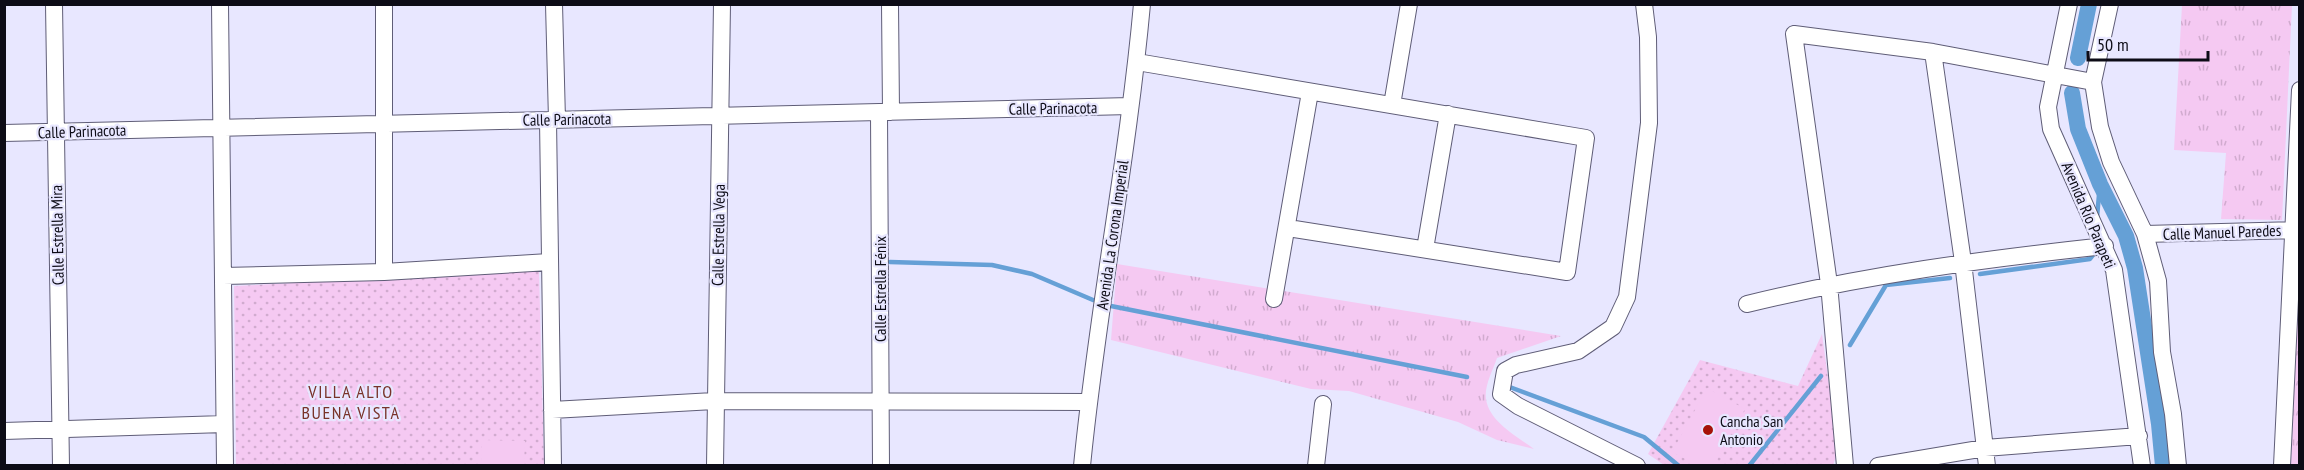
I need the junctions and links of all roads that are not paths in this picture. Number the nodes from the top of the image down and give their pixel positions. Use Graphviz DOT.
graph roads {
  1 [pos="54,4"];
  2 [pos="220,4"];
  3 [pos="384,4"];
  4 [pos="554,4"];
  5 [pos="722,4"];
  6 [pos="890,4"];
  7 [pos="1142,4"];
  8 [pos="1409,4"];
  9 [pos="1644,4"];
  10 [pos="2068,4"];
  11 [pos="2110,4"];
  12 [pos="1933,52"];
  13 [pos="1137,62"];
  14 [pos="2053,75"];
  15 [pos="2093,82"];
  16 [pos="2300,90"];
  17 [pos="1310,92"];
  18 [pos="1392,105"];
  19 [pos="1130,106"];
  20 [pos="885,112"];
  21 [pos="1448,114"];
  22 [pos="720,116"];
  23 [pos="553,120"];
  24 [pos="384,123"];
  25 [pos="220,127"];
  26 [pos="56,131"];
  27 [pos="4,133"];
  28 [pos="1288,228"];
  29 [pos="2296,230"];
  30 [pos="2145,234"];
  31 [pos="2105,246"];
  32 [pos="1425,249"];
  33 [pos="549,262"];
  34 [pos="1963,262"];
  35 [pos="384,272"];
  36 [pos="223,276"];
  37 [pos="1829,284"];
  38 [pos="1274,299"];
  39 [pos="1747,304"];
  40 [pos="714,401"];
  41 [pos="1088,402"];
  42 [pos="880,403"];
  43 [pos="1323,404"];
  44 [pos="552,410"];
  45 [pos="224,424"];
  46 [pos="4,431"];
  47 [pos="60,431"];
  48 [pos="2139,436"];
  49 [pos="1985,448"];
  50 [pos="61,465"];
  51 [pos="225,465"];
  52 [pos="553,465"];
  53 [pos="715,465"];
  54 [pos="881,465"];
  55 [pos="1082,465"];
  56 [pos="1316,465"];
  57 [pos="1637,465"];
  58 [pos="1845,465"];
  59 [pos="1878,465"];
  60 [pos="1987,465"];
  61 [pos="2142,465"];
  62 [pos="2178,465"];
  63 [pos="2282,465"];
  1 -- 26 [label="street, Calle Estrella Mira"];
  2 -- 25 [label="street"];
  3 -- 24 [label="street"];
  4 -- 23 [label="street"];
  5 -- 22 [label="street, Calle Estrella Vega"];
  6 -- 20 [label="street, Calle Estrella Fénix"];
  7 -- 13 [label="street, Avenida La Corona Imperial"];
  8 -- 18 [label="street"];
  9 -- 57 [label="street"];
  10 -- 14 [label="street, Avenida Río Parapeti"];
  11 -- 15 [label="street"];
  12 -- 14 [label="street"];
  12 -- 34 [label="street"];
  12 -- 37 [label="street"];
  13 -- 17 [label="street"];
  13 -- 19 [label="street, Avenida La Corona Imperial"];
  14 -- 15 [label="street"];
  14 -- 31 [label="street, Avenida Río Parapeti"];
  15 -- 30 [label="street"];
  16 -- 29 [label="street"];
  17 -- 18 [label="street"];
  17 -- 28 [label="street"];
  18 -- 21 [label="street"];
  19 -- 20 [label="street, Calle Parinacota"];
  19 -- 41 [label="street, Avenida La Corona Imperial"];
  20 -- 22 [label="street, Calle Parinacota"];
  20 -- 42 [label="street, Calle Estrella Fénix"];
  21 -- 32 [label="street"];
  21 -- 32 [label="street"];
  22 -- 23 [label="street, Calle Parinacota"];
  22 -- 40 [label="street, Calle Estrella Vega"];
  23 -- 24 [label="street, Calle Parinacota"];
  23 -- 33 [label="street"];
  24 -- 25 [label="street, Calle Parinacota"];
  24 -- 35 [label="street"];
  25 -- 26 [label="street, Calle Parinacota"];
  25 -- 36 [label="street"];
  26 -- 27 [label="street, Calle Parinacota"];
  26 -- 47 [label="street, Calle Estrella Mira"];
  28 -- 32 [label="street"];
  28 -- 38 [label="street"];
  29 -- 30 [label="street, Calle Manuel Paredes"];
  29 -- 63 [label="street"];
  30 -- 62 [label="street"];
  31 -- 34 [label="street"];
  31 -- 48 [label="street, Avenida Río Parapeti"];
  33 -- 35 [label="street"];
  33 -- 44 [label="street"];
  34 -- 37 [label="street"];
  34 -- 49 [label="street"];
  35 -- 36 [label="street"];
  36 -- 45 [label="street"];
  37 -- 39 [label="street"];
  37 -- 58 [label="street"];
  40 -- 42 [label="street"];
  40 -- 44 [label="street"];
  40 -- 53 [label="street, Calle Estrella Vega"];
  41 -- 42 [label="street"];
  41 -- 55 [label="street, Avenida La Corona Imperial"];
  42 -- 54 [label="street, Calle Estrella Fénix"];
  43 -- 56 [label="street"];
  44 -- 52 [label="street"];
  45 -- 47 [label="street"];
  45 -- 51 [label="street"];
  46 -- 47 [label="street"];
  47 -- 50 [label="street, Calle Estrella Mira"];
  48 -- 49 [label="street"];
  48 -- 61 [label="street, Avenida Río Parapeti"];
  49 -- 59 [label="street"];
  49 -- 60 [label="street"];
}
